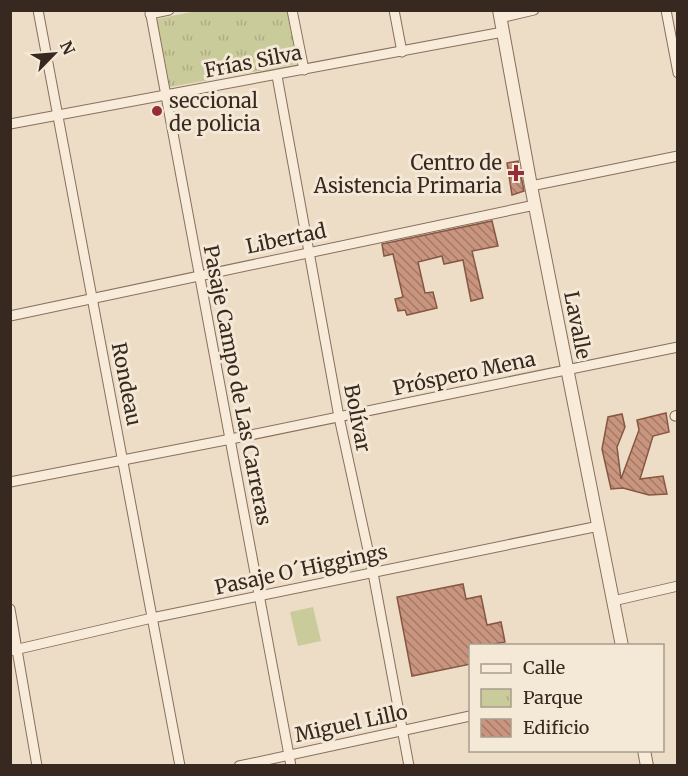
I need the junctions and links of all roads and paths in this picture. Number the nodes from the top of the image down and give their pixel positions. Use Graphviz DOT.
graph roads {
  1 [pos="38,10"];
  2 [pos="169,10"];
  3 [pos="292,10"];
  4 [pos="394,10"];
  5 [pos="534,10"];
  6 [pos="666,10"];
  7 [pos="150,12"];
  8 [pos="500,14"];
  9 [pos="503,32"];
  10 [pos="402,52"];
  11 [pos="304,70"];
  12 [pos="678,73"];
  13 [pos="277,76"];
  14 [pos="166,96"];
  15 [pos="58,117"];
  16 [pos="10,124"];
  17 [pos="678,156"];
  18 [pos="531,186"];
  19 [pos="535,205"];
  20 [pos="309,252"];
  21 [pos="199,275"];
  22 [pos="92,299"];
  23 [pos="10,316"];
  24 [pos="678,347"];
  25 [pos="567,369"];
  26 [pos="339,417"];
  27 [pos="231,440"];
  28 [pos="124,461"];
  29 [pos="10,482"];
  30 [pos="599,526"];
  31 [pos="373,573"];
  32 [pos="678,586"];
  33 [pos="260,596"];
  34 [pos="613,601"];
  35 [pos="10,609"];
  36 [pos="152,618"];
  37 [pos="622,644"];
  38 [pos="14,650"];
  39 [pos="469,716"];
  40 [pos="403,731"];
  41 [pos="289,755"];
  42 [pos="37,765"];
  43 [pos="180,765"];
  44 [pos="239,765"];
  45 [pos="291,765"];
  46 [pos="409,765"];
  1 -- 15 [label="street, Rondeau"];
  2 -- 7 [label="street"];
  3 -- 11 [label="street"];
  4 -- 10 [label="street"];
  5 -- 8 [label="street"];
  6 -- 12 [label="street"];
  7 -- 14 [label="street, Pasaje Campo de Las Carreras"];
  8 -- 9 [label="street, Lavalle"];
  9 -- 10 [label="street, Frías Silva"];
  9 -- 18 [label="street, Lavalle"];
  10 -- 11 [label="street, Frías Silva"];
  11 -- 13 [label="street, Frías Silva"];
  13 -- 14 [label="street, Frías Silva"];
  13 -- 20 [label="street, Bolívar"];
  14 -- 15 [label="street, Frías Silva"];
  14 -- 21 [label="street, Pasaje Campo de Las Carreras"];
  15 -- 16 [label="street, Frías Silva"];
  15 -- 22 [label="street, Rondeau"];
  17 -- 18 [label="street"];
  18 -- 19 [label="street, Lavalle"];
  19 -- 20 [label="street, Libertad"];
  19 -- 25 [label="street, Lavalle"];
  20 -- 21 [label="street, Libertad"];
  20 -- 26 [label="street, Bolívar"];
  21 -- 22 [label="street, Libertad"];
  21 -- 27 [label="street, Pasaje Campo de Las Carreras"];
  22 -- 23 [label="street, Libertad"];
  22 -- 28 [label="street, Rondeau"];
  24 -- 25 [label="street, Próspero Mena"];
  25 -- 26 [label="street, Próspero Mena"];
  25 -- 30 [label="street, Lavalle"];
  26 -- 27 [label="street, Próspero Mena"];
  26 -- 31 [label="street, Bolívar"];
  27 -- 28 [label="street, Próspero Mena"];
  27 -- 33 [label="street, Pasaje Campo de Las Carreras"];
  28 -- 29 [label="street, Próspero Mena"];
  28 -- 36 [label="street, Rondeau"];
  30 -- 31 [label="street, Pasaje O´Higgings"];
  30 -- 34 [label="street, Lavalle"];
  31 -- 33 [label="street, Pasaje O´Higgings"];
  31 -- 40 [label="street, Bolívar"];
  32 -- 34 [label="street"];
  33 -- 36 [label="street, Pasaje O´Higgings"];
  33 -- 41 [label="street, Pasaje Campo de Las Carreras"];
  34 -- 37 [label="street, Lavalle"];
  35 -- 38 [label="street"];
  36 -- 38 [label="street, Pasaje O´Higgings"];
  36 -- 43 [label="street, Rondeau"];
  38 -- 42 [label="street"];
  39 -- 40 [label="street, Miguel Lillo"];
  40 -- 41 [label="street, Miguel Lillo"];
  40 -- 46 [label="street, Bolívar"];
  41 -- 44 [label="street, Miguel Lillo"];
  41 -- 45 [label="street, Pasaje Campo de Las Carreras"];
}
